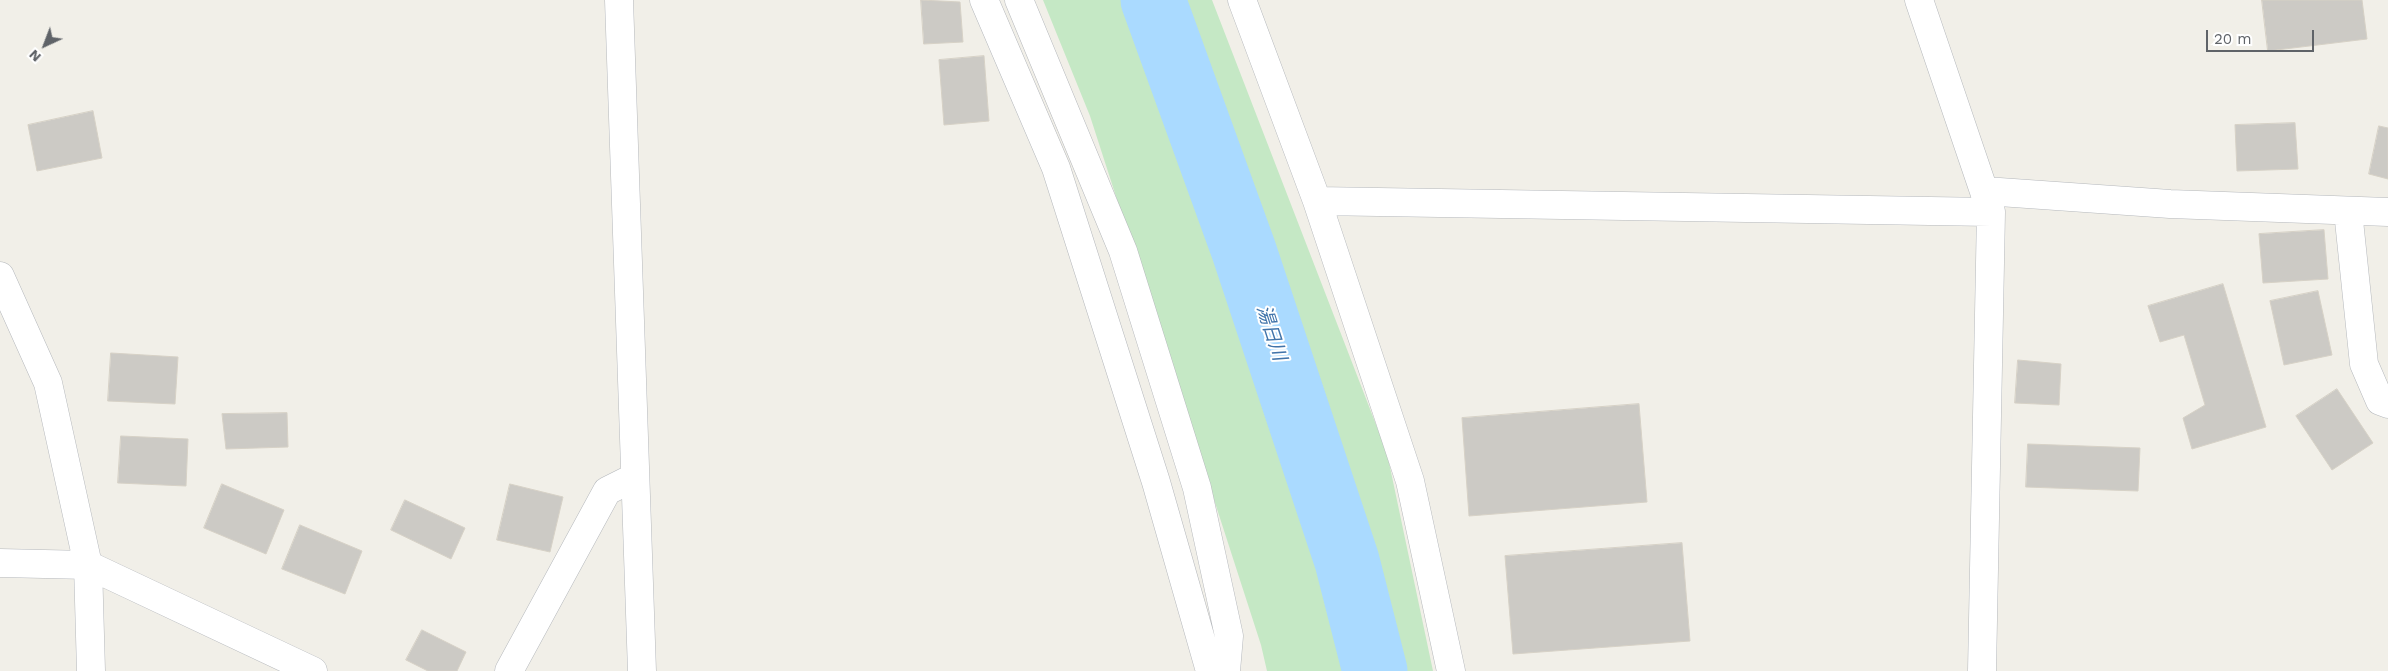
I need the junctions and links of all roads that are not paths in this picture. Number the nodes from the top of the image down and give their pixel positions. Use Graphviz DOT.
graph roads {
  1 [pos="619,0"];
  2 [pos="984,0"];
  3 [pos="1019,0"];
  4 [pos="1242,0"];
  5 [pos="1919,0"];
  6 [pos="1317,201"];
  7 [pos="1988,202"];
  8 [pos="2348,212"];
  9 [pos="2388,212"];
  10 [pos="0,276"];
  11 [pos="2388,404"];
  12 [pos="635,477"];
  13 [pos="0,562"];
  14 [pos="88,565"];
  15 [pos="91,671"];
  16 [pos="313,671"];
  17 [pos="509,671"];
  18 [pos="642,671"];
  19 [pos="1210,671"];
  20 [pos="1226,671"];
  21 [pos="1451,671"];
  22 [pos="1982,671"];
  1 -- 12 [label="street"];
  2 -- 19 [label="street"];
  3 -- 20 [label="street"];
  4 -- 6 [label="street"];
  5 -- 7 [label="street"];
  6 -- 7 [label="street"];
  6 -- 21 [label="street"];
  7 -- 8 [label="street"];
  7 -- 22 [label="street"];
  8 -- 9 [label="street"];
  8 -- 11 [label="street"];
  10 -- 14 [label="street"];
  12 -- 17 [label="street"];
  12 -- 18 [label="street"];
  13 -- 14 [label="street"];
  14 -- 15 [label="street"];
  14 -- 16 [label="street"];
}
